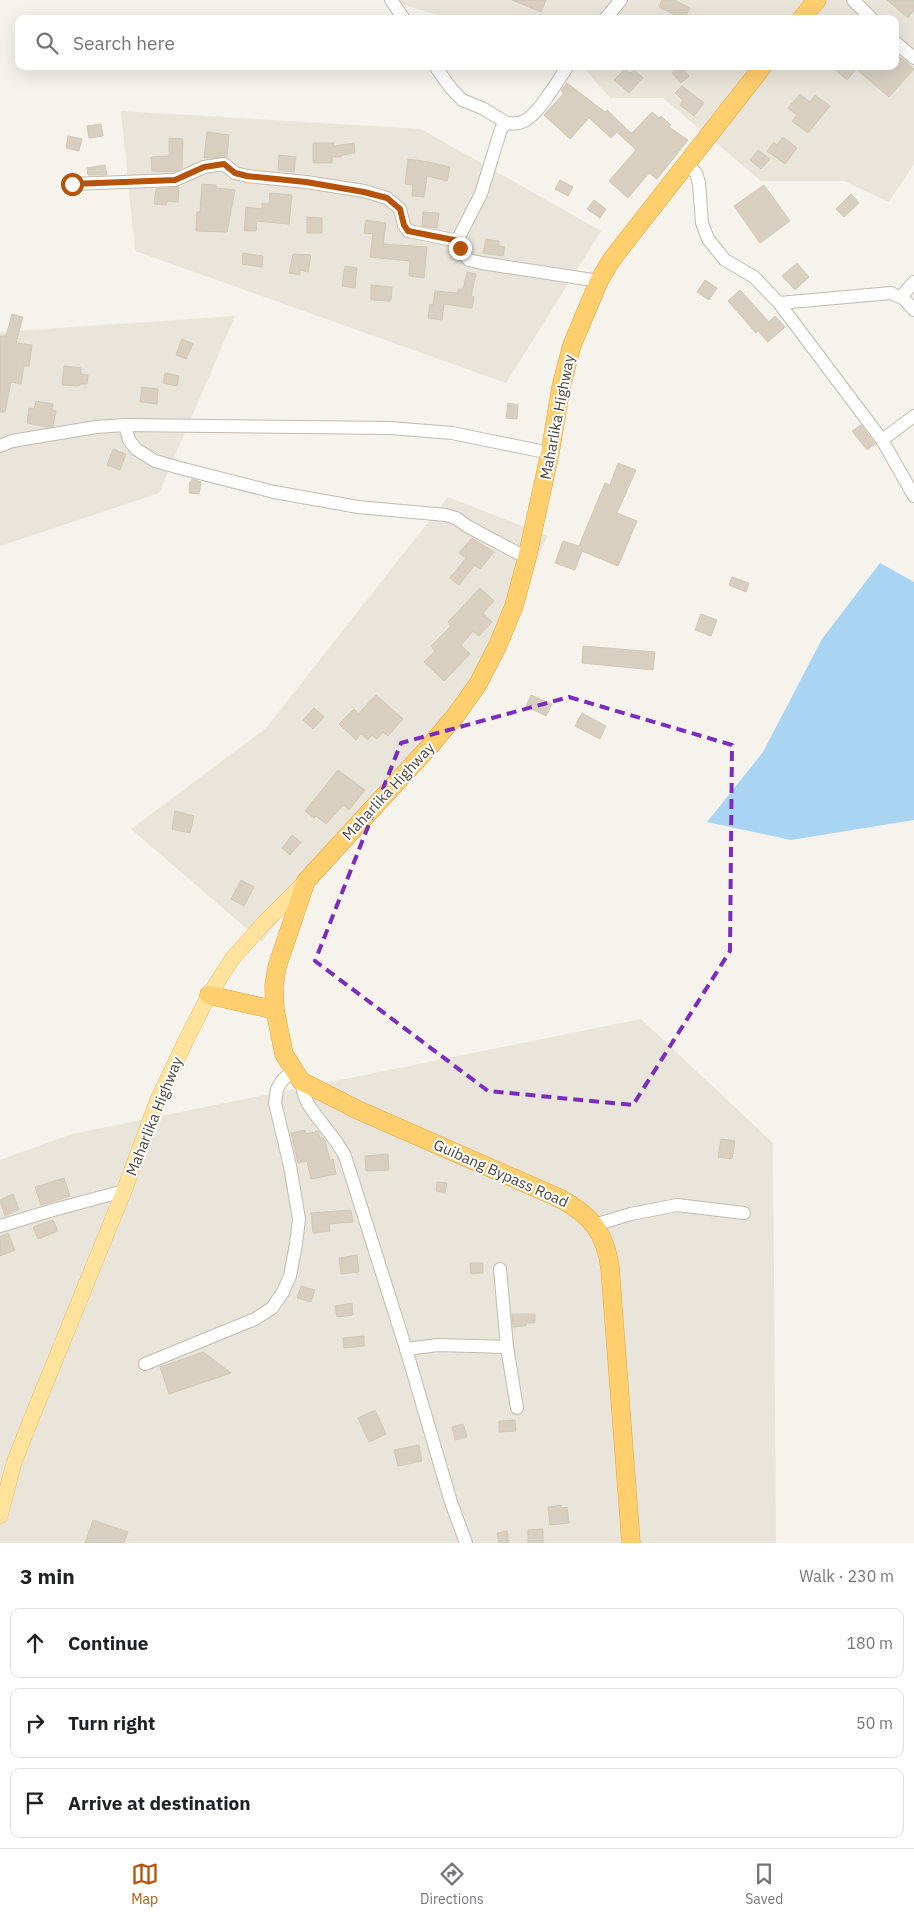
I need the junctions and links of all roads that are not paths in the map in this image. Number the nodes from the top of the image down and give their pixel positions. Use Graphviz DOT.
graph roads {
  1 [pos="391,0"];
  2 [pos="621,0"];
  3 [pos="817,0"];
  4 [pos="853,0"];
  5 [pos="401,15"];
  6 [pos="608,15"];
  7 [pos="804,15"];
  8 [pos="868,15"];
  9 [pos="899,45"];
  10 [pos="914,58"];
  11 [pos="438,70"];
  12 [pos="565,70"];
  13 [pos="760,70"];
  14 [pos="507,123"];
  15 [pos="686,164"];
  16 [pos="72,184"];
  17 [pos="459,241"];
  18 [pos="599,281"];
  19 [pos="914,282"];
  20 [pos="901,297"];
  21 [pos="780,303"];
  22 [pos="914,310"];
  23 [pos="914,416"];
  24 [pos="125,425"];
  25 [pos="882,440"];
  26 [pos="0,446"];
  27 [pos="550,453"];
  28 [pos="914,496"];
  29 [pos="527,558"];
  30 [pos="306,881"];
  31 [pos="209,995"];
  32 [pos="275,1010"];
  33 [pos="298,1075"];
  34 [pos="124,1191"];
  35 [pos="744,1213"];
  36 [pos="594,1225"];
  37 [pos="0,1226"];
  38 [pos="500,1269"];
  39 [pos="507,1347"];
  40 [pos="406,1349"];
  41 [pos="145,1364"];
  42 [pos="517,1408"];
  43 [pos="3,1490"];
  44 [pos="0,1516"];
  45 [pos="466,1543"];
  46 [pos="631,1543"];
  1 -- 5 [label="street"];
  2 -- 6 [label="street"];
  3 -- 7 [label="highway"];
  4 -- 8 [label="street"];
  9 -- 10 [label="street"];
  11 -- 14 [label="street"];
  12 -- 14 [label="street"];
  13 -- 15 [label="highway, Maharlika Highway"];
  14 -- 17 [label="street"];
  15 -- 18 [label="highway, Maharlika Highway"];
  15 -- 21 [label="street"];
  16 -- 17 [label="street"];
  17 -- 18 [label="street"];
  18 -- 27 [label="highway, Maharlika Highway"];
  19 -- 20 [label="street"];
  20 -- 21 [label="street"];
  20 -- 22 [label="street"];
  21 -- 25 [label="street"];
  23 -- 25 [label="street"];
  24 -- 26 [label="street"];
  24 -- 27 [label="street"];
  24 -- 29 [label="street"];
  25 -- 28 [label="street"];
  27 -- 29 [label="highway, Maharlika Highway"];
  29 -- 30 [label="highway, Maharlika Highway"];
  30 -- 31 [label="main road, Maharlika Highway"];
  30 -- 32 [label="highway"];
  31 -- 32 [label="highway"];
  31 -- 34 [label="main road, Maharlika Highway"];
  32 -- 33 [label="highway"];
  33 -- 36 [label="highway, Guibang Bypass Road"];
  33 -- 40 [label="street"];
  33 -- 41 [label="street"];
  34 -- 37 [label="street"];
  34 -- 43 [label="main road, Maharlika Highway"];
  35 -- 36 [label="street"];
  36 -- 46 [label="highway, Guibang Bypass Road"];
  38 -- 39 [label="street"];
  39 -- 40 [label="street"];
  39 -- 42 [label="street"];
  40 -- 45 [label="street"];
  43 -- 44 [label="main road, Maharlika Highway"];
}
